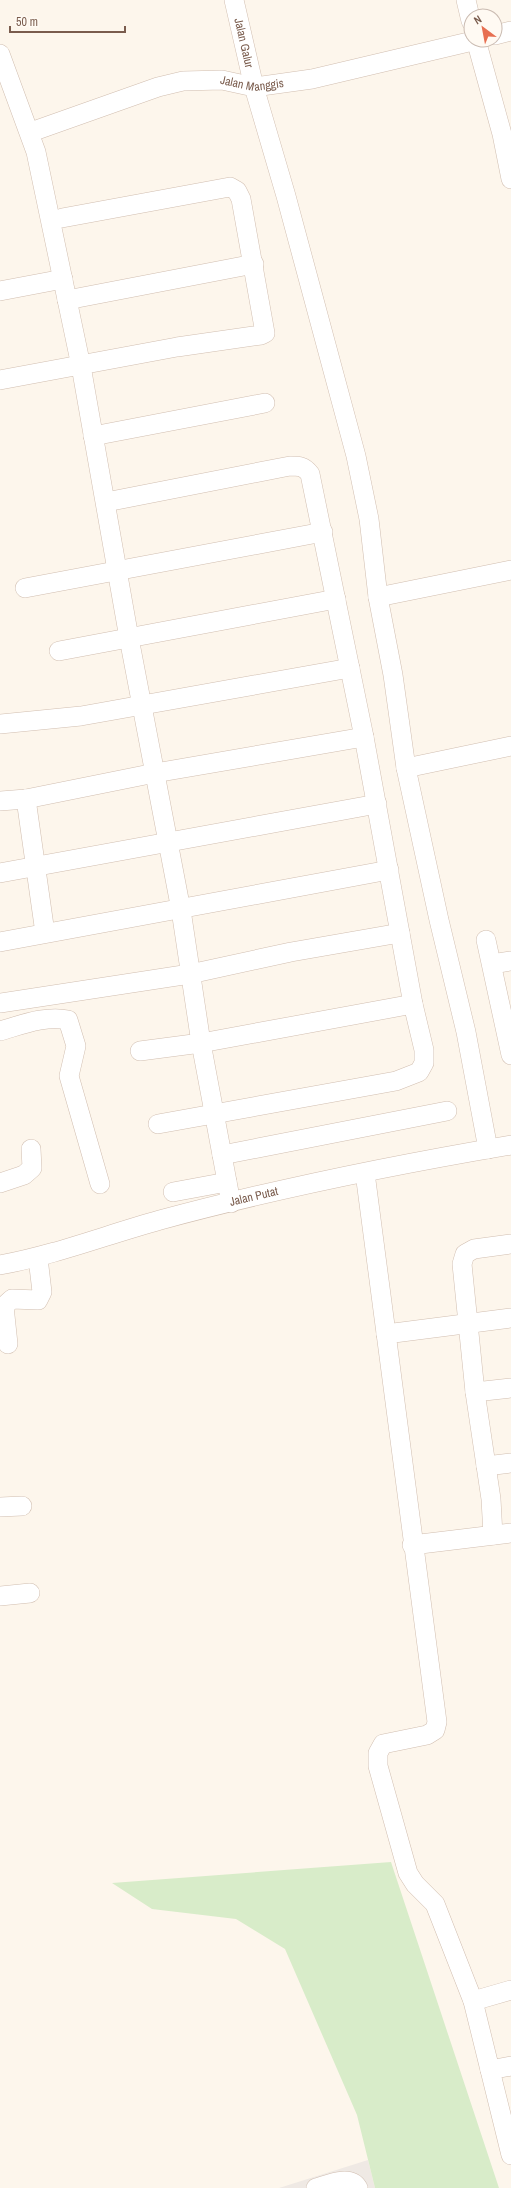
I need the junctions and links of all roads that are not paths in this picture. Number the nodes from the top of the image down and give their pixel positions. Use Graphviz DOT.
graph roads {
  1 [pos="234,0"];
  2 [pos="463,43"];
  3 [pos="478,48"];
  4 [pos="0,54"];
  5 [pos="254,86"];
  6 [pos="31,132"];
  7 [pos="511,179"];
  8 [pos="62,218"];
  9 [pos="254,264"];
  10 [pos="63,279"];
  11 [pos="0,291"];
  12 [pos="67,300"];
  13 [pos="82,366"];
  14 [pos="0,380"];
  15 [pos="265,403"];
  16 [pos="93,436"];
  17 [pos="106,502"];
  18 [pos="323,532"];
  19 [pos="511,570"];
  20 [pos="119,571"];
  21 [pos="25,588"];
  22 [pos="378,597"];
  23 [pos="336,599"];
  24 [pos="129,638"];
  25 [pos="59,651"];
  26 [pos="350,668"];
  27 [pos="142,706"];
  28 [pos="0,724"];
  29 [pos="364,737"];
  30 [pos="511,746"];
  31 [pos="406,768"];
  32 [pos="155,773"];
  33 [pos="26,799"];
  34 [pos="0,801"];
  35 [pos="376,804"];
  36 [pos="167,841"];
  37 [pos="35,866"];
  38 [pos="389,870"];
  39 [pos="0,873"];
  40 [pos="181,910"];
  41 [pos="45,933"];
  42 [pos="400,934"];
  43 [pos="486,940"];
  44 [pos="0,942"];
  45 [pos="511,961"];
  46 [pos="492,964"];
  47 [pos="190,974"];
  48 [pos="0,1003"];
  49 [pos="413,1004"];
  50 [pos="507,1022"];
  51 [pos="0,1031"];
  52 [pos="201,1042"];
  53 [pos="140,1052"];
  54 [pos="511,1055"];
  55 [pos="447,1111"];
  56 [pos="214,1114"];
  57 [pos="158,1124"];
  58 [pos="511,1145"];
  59 [pos="31,1148"];
  60 [pos="488,1149"];
  61 [pos="222,1155"];
  62 [pos="365,1173"];
  63 [pos="0,1182"];
  64 [pos="227,1182"];
  65 [pos="100,1184"];
  66 [pos="173,1192"];
  67 [pos="231,1203"];
  68 [pos="511,1244"];
  69 [pos="38,1258"];
  70 [pos="0,1264"];
  71 [pos="511,1318"];
  72 [pos="467,1323"];
  73 [pos="386,1334"];
  74 [pos="8,1344"];
  75 [pos="511,1388"];
  76 [pos="475,1392"];
  77 [pos="511,1462"];
  78 [pos="486,1466"];
  79 [pos="22,1506"];
  80 [pos="0,1507"];
  81 [pos="502,1534"];
  82 [pos="412,1545"];
  83 [pos="30,1593"];
  84 [pos="0,1596"];
  85 [pos="511,1990"];
  86 [pos="473,2000"];
  87 [pos="511,2066"];
  88 [pos="490,2070"];
  89 [pos="507,2118"];
  90 [pos="511,2155"];
  91 [pos="316,2188"];
  92 [pos="358,2188"];
  1 -- 5 [label="street, Jalan Galur"];
  2 -- 5 [label="street, Jalan Manggis"];
  3 -- 7 [label="street"];
  4 -- 6 [label="street"];
  5 -- 6 [label="street, Jalan Manggis"];
  5 -- 22 [label="street, Jalan Galur"];
  6 -- 10 [label="street"];
  8 -- 9 [label="street"];
  9 -- 12 [label="street"];
  9 -- 13 [label="street"];
  10 -- 11 [label="street"];
  10 -- 12 [label="street"];
  12 -- 13 [label="street"];
  13 -- 14 [label="street"];
  13 -- 16 [label="street"];
  15 -- 16 [label="street"];
  16 -- 17 [label="street"];
  17 -- 18 [label="street"];
  17 -- 20 [label="street"];
  18 -- 20 [label="street"];
  18 -- 23 [label="street"];
  19 -- 22 [label="street"];
  20 -- 21 [label="street"];
  20 -- 24 [label="street"];
  22 -- 31 [label="street, Jalan Galur"];
  23 -- 24 [label="street"];
  23 -- 26 [label="street"];
  24 -- 25 [label="street"];
  24 -- 27 [label="street"];
  26 -- 27 [label="street"];
  26 -- 29 [label="street"];
  27 -- 28 [label="street"];
  27 -- 32 [label="street"];
  29 -- 32 [label="street"];
  29 -- 35 [label="street"];
  30 -- 31 [label="street"];
  31 -- 60 [label="street, Jalan Galur"];
  32 -- 33 [label="street"];
  32 -- 36 [label="street"];
  33 -- 34 [label="street"];
  33 -- 37 [label="street"];
  35 -- 36 [label="street"];
  35 -- 38 [label="street"];
  36 -- 37 [label="street"];
  36 -- 40 [label="street"];
  37 -- 39 [label="street"];
  37 -- 41 [label="street"];
  38 -- 40 [label="street"];
  38 -- 42 [label="street"];
  40 -- 41 [label="street"];
  40 -- 47 [label="street"];
  41 -- 44 [label="street"];
  42 -- 47 [label="street"];
  42 -- 49 [label="street"];
  43 -- 46 [label="street"];
  45 -- 46 [label="street"];
  46 -- 50 [label="street"];
  47 -- 48 [label="street"];
  47 -- 52 [label="street"];
  49 -- 52 [label="street"];
  49 -- 56 [label="street"];
  50 -- 54 [label="street"];
  51 -- 65 [label="street"];
  52 -- 53 [label="street"];
  52 -- 56 [label="street"];
  55 -- 61 [label="street"];
  56 -- 57 [label="street"];
  56 -- 61 [label="street"];
  58 -- 60 [label="street, Jalan Putat"];
  59 -- 63 [label="street"];
  60 -- 62 [label="street, Jalan Putat"];
  61 -- 64 [label="street"];
  62 -- 67 [label="street, Jalan Putat"];
  62 -- 73 [label="street"];
  64 -- 66 [label="street"];
  64 -- 67 [label="street"];
  67 -- 69 [label="street, Jalan Putat"];
  68 -- 72 [label="street"];
  69 -- 70 [label="street, Jalan Putat"];
  69 -- 74 [label="street"];
  71 -- 72 [label="street"];
  72 -- 73 [label="street"];
  72 -- 76 [label="street"];
  73 -- 82 [label="street"];
  75 -- 76 [label="street"];
  76 -- 78 [label="street"];
  77 -- 78 [label="street"];
  78 -- 81 [label="street"];
  79 -- 80 [label="street"];
  81 -- 82 [label="street"];
  82 -- 86 [label="street"];
  83 -- 84 [label="street"];
  85 -- 86 [label="street"];
  86 -- 88 [label="street"];
  87 -- 88 [label="street"];
  88 -- 89 [label="street"];
  89 -- 90 [label="street"];
  91 -- 92 [label="street"];
}
